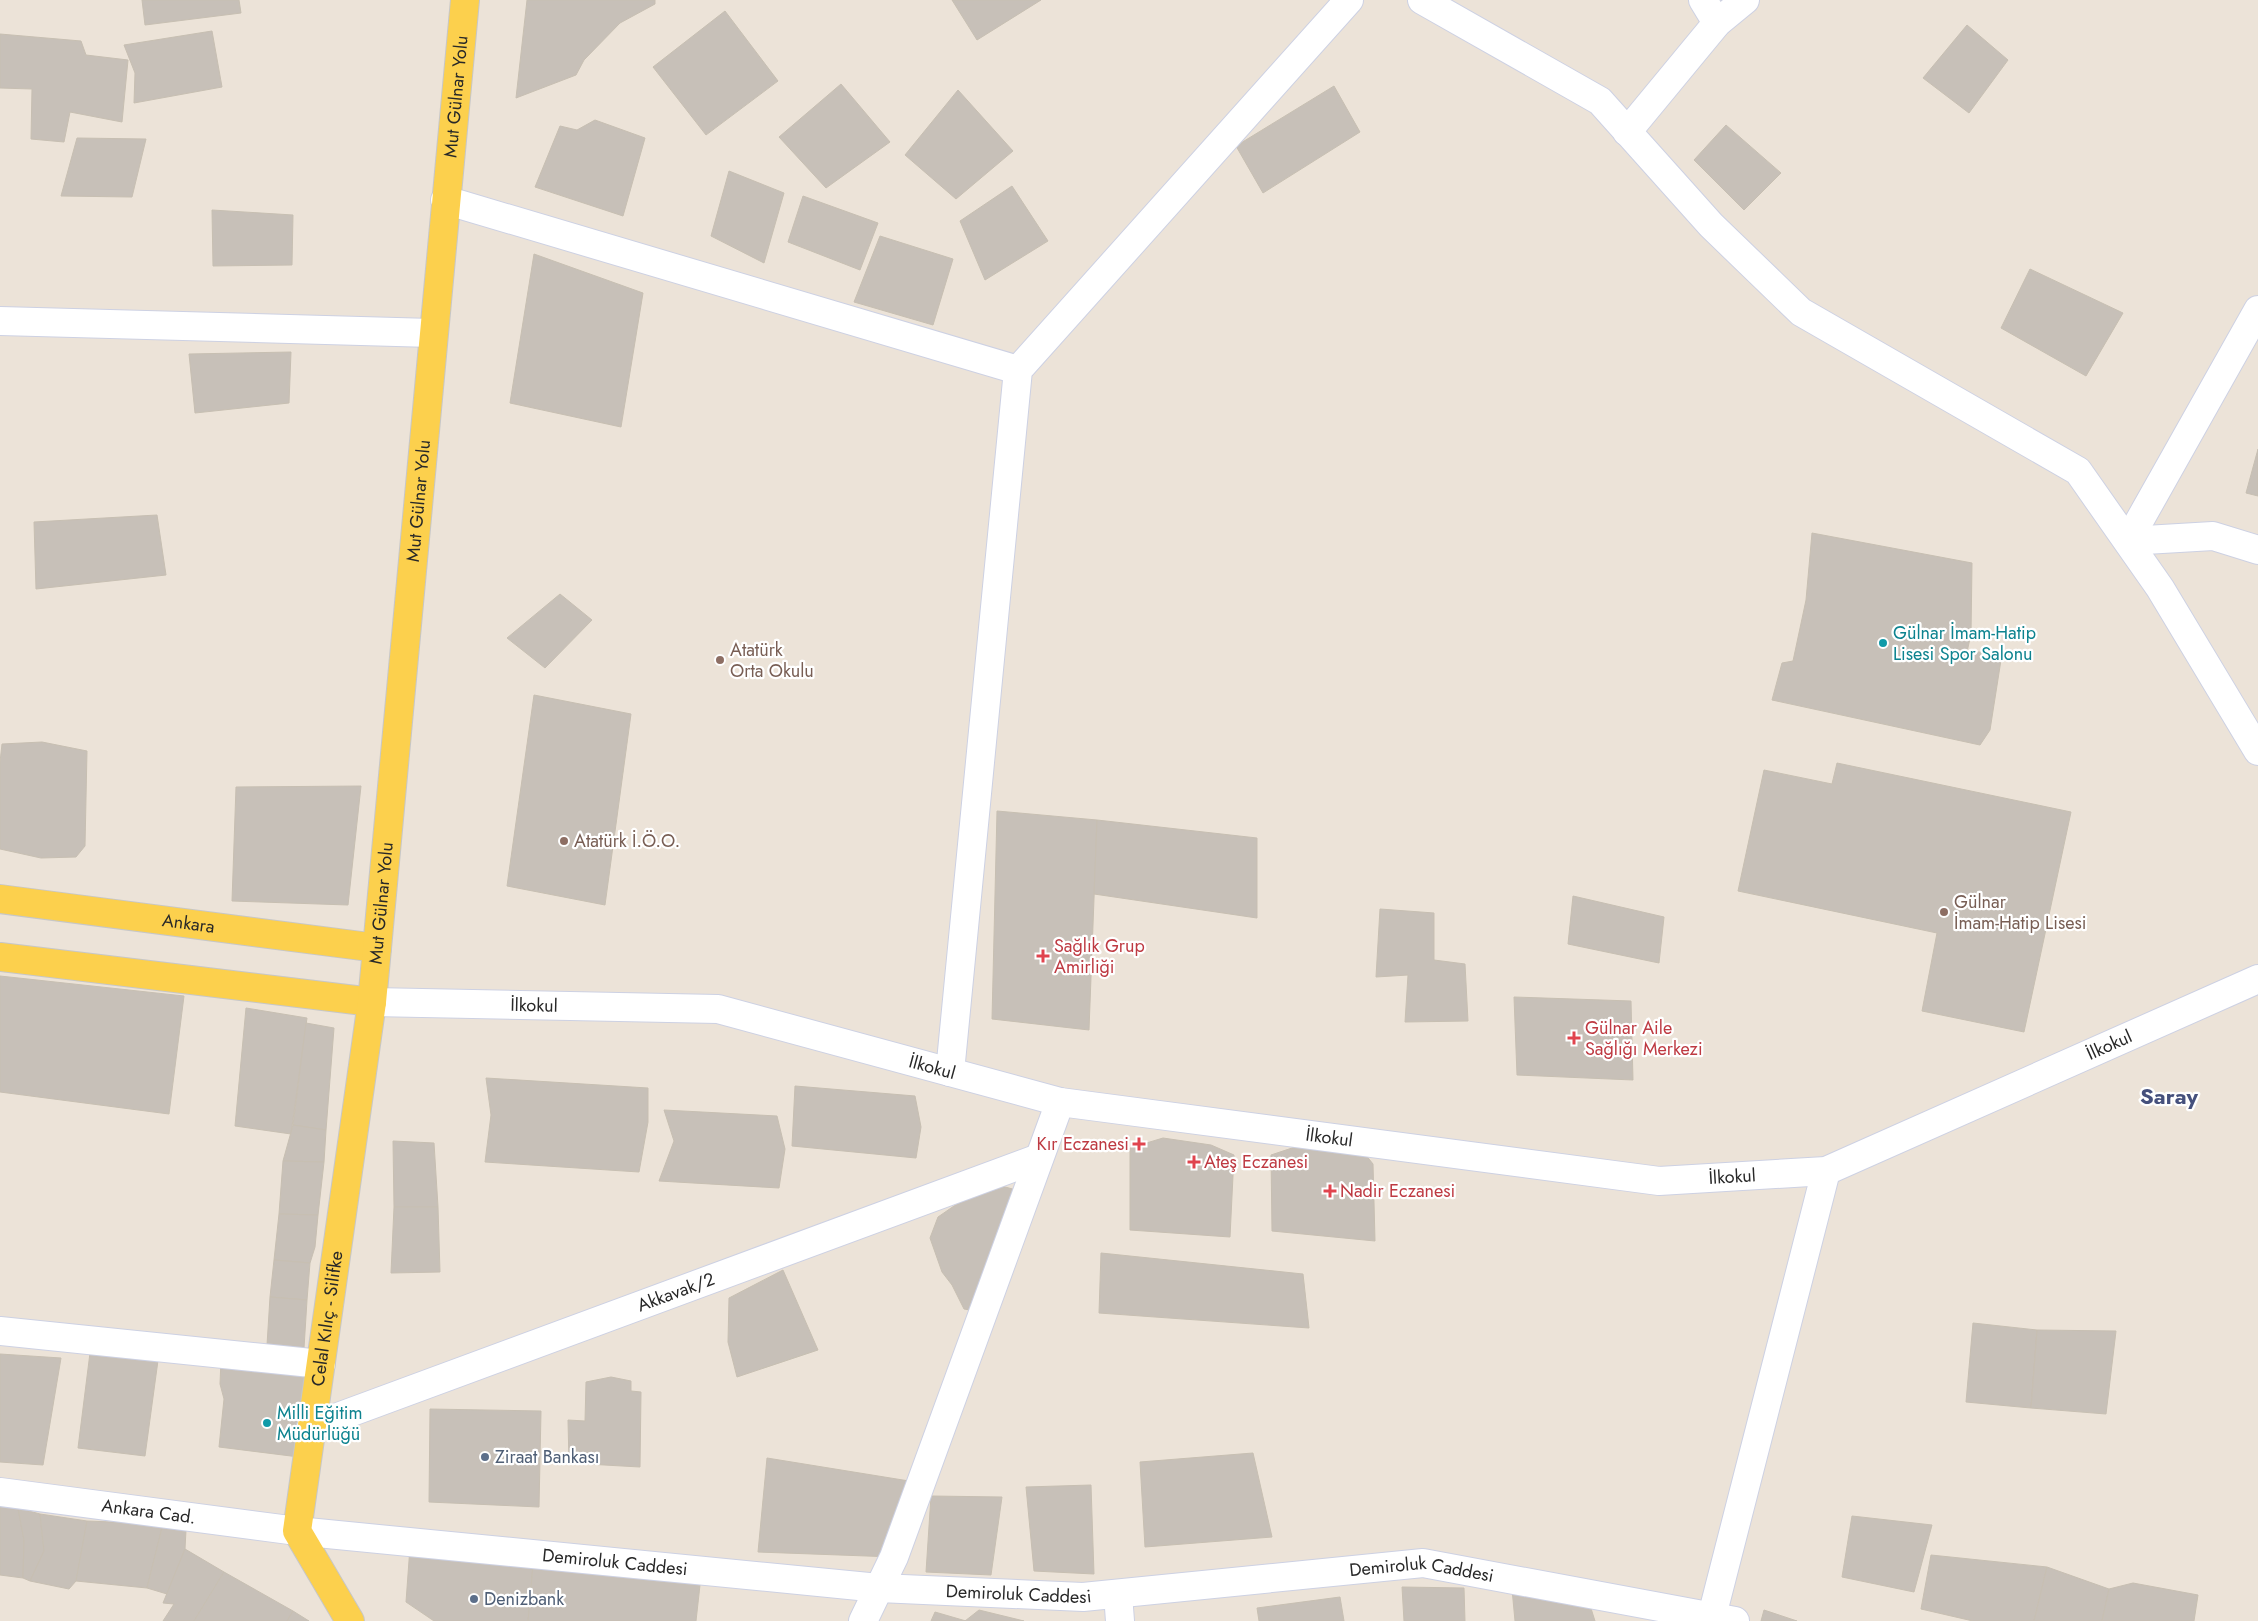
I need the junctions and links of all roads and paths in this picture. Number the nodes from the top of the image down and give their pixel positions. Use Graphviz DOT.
graph roads {
  1 [pos="465,0"];
  2 [pos="1349,0"];
  3 [pos="1422,0"];
  4 [pos="1745,0"];
  5 [pos="1710,11"];
  6 [pos="1627,132"];
  7 [pos="445,200"];
  8 [pos="2258,310"];
  9 [pos="0,321"];
  10 [pos="432,333"];
  11 [pos="1018,370"];
  12 [pos="2128,541"];
  13 [pos="2258,550"];
  14 [pos="2258,751"];
  15 [pos="0,898"];
  16 [pos="377,948"];
  17 [pos="0,958"];
  18 [pos="2258,980"];
  19 [pos="372,1002"];
  20 [pos="950,1072"];
  21 [pos="1060,1102"];
  22 [pos="1039,1158"];
  23 [pos="1826,1170"];
  24 [pos="0,1331"];
  25 [pos="320,1364"];
  26 [pos="311,1427"];
  27 [pos="0,1492"];
  28 [pos="297,1531"];
  29 [pos="879,1588"];
  30 [pos="1118,1594"];
  31 [pos="1638,1612"];
  32 [pos="1723,1618"];
  33 [pos="350,1621"];
  34 [pos="864,1621"];
  35 [pos="1120,1621"];
  1 -- 7 [label="main road, Mut Gülnar Yolu"];
  2 -- 11 [label="street"];
  3 -- 6 [label="street"];
  4 -- 5 [label="street"];
  5 -- 6 [label="street"];
  6 -- 12 [label="street"];
  7 -- 10 [label="main road, Mut Gülnar Yolu"];
  7 -- 11 [label="street"];
  8 -- 12 [label="street"];
  9 -- 10 [label="street"];
  10 -- 16 [label="main road, Mut Gülnar Yolu"];
  11 -- 20 [label="street"];
  12 -- 13 [label="street"];
  12 -- 14 [label="street"];
  15 -- 16 [label="main road, Ankara"];
  16 -- 19 [label="main road, Mut Gülnar Yolu"];
  17 -- 19 [label="main road"];
  18 -- 23 [label="street, İlkokul"];
  19 -- 20 [label="street, İlkokul"];
  19 -- 25 [label="main road, Celal Kılıç - Silifke"];
  20 -- 21 [label="street, İlkokul"];
  21 -- 22 [label="street"];
  21 -- 23 [label="street, İlkokul"];
  22 -- 26 [label="street, Akkavak/2"];
  22 -- 29 [label="street"];
  23 -- 32 [label="street"];
  24 -- 25 [label="street"];
  25 -- 26 [label="main road, Celal Kılıç - Silifke"];
  26 -- 28 [label="main road, Celal Kılıç - Silifke"];
  27 -- 28 [label="street, Ankara Cad."];
  28 -- 29 [label="street, Demiroluk Caddesi"];
  28 -- 33 [label="main road"];
  29 -- 30 [label="street, Demiroluk Caddesi"];
  29 -- 34 [label="street"];
  30 -- 31 [label="street, Demiroluk Caddesi"];
  30 -- 35 [label="street"];
  31 -- 32 [label="street, Demiroluk Caddesi"];
}
